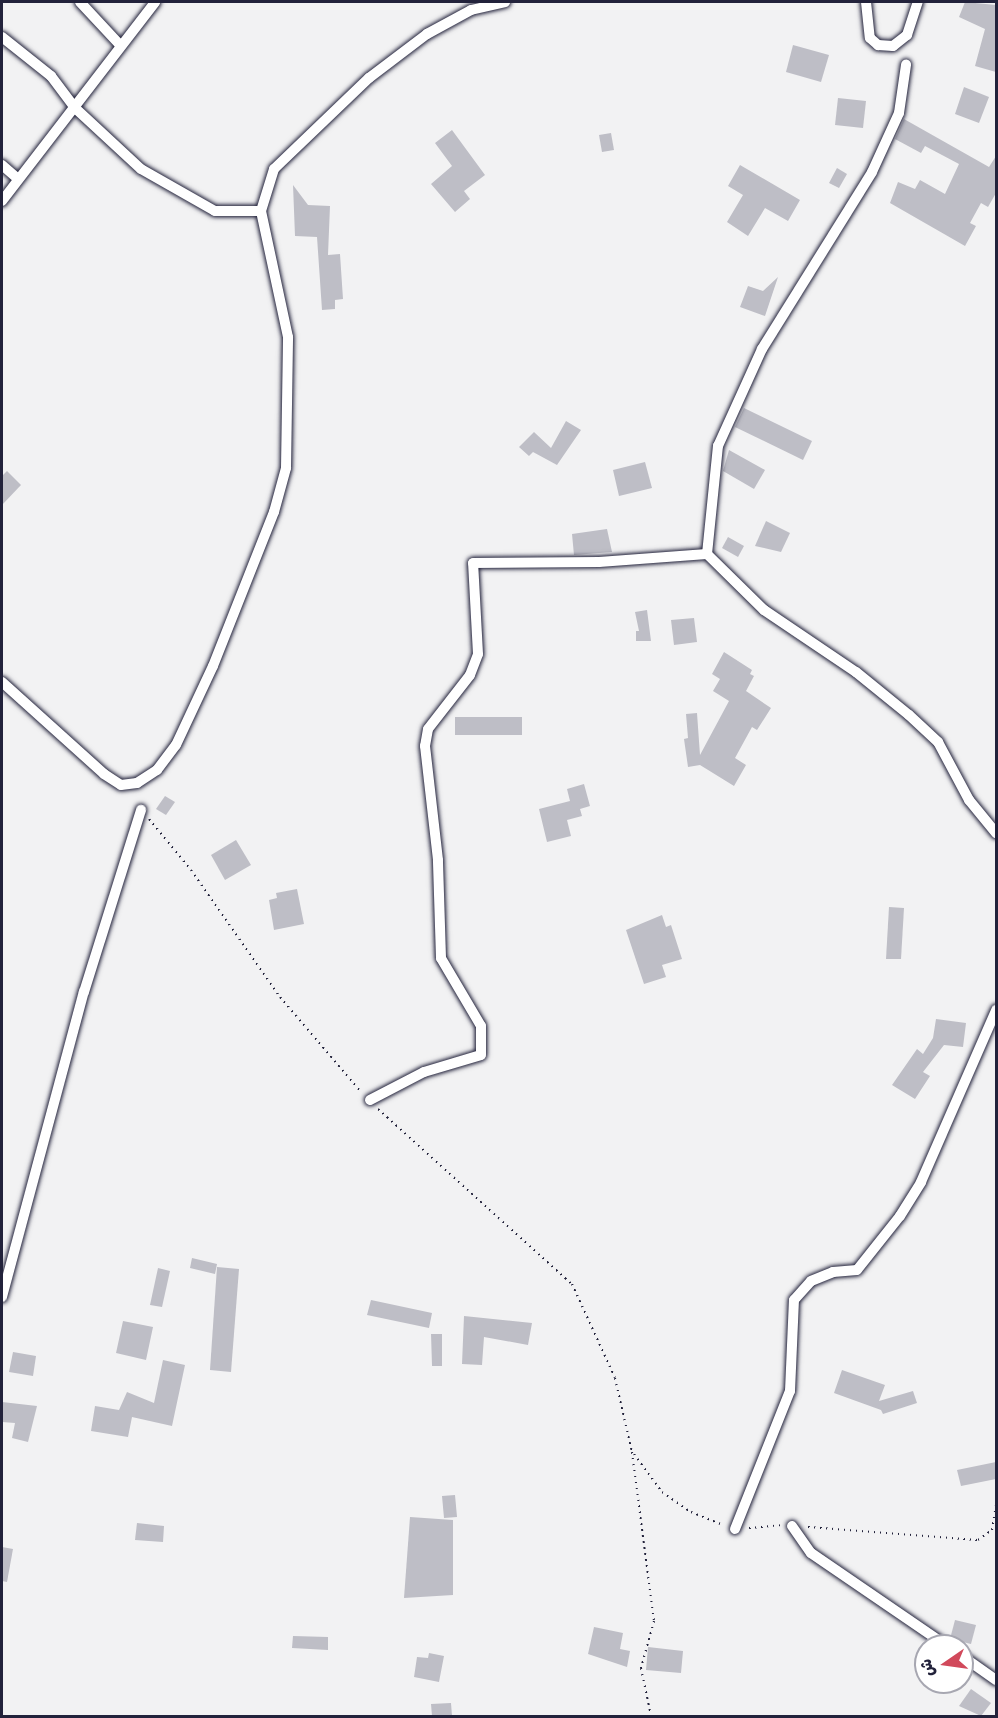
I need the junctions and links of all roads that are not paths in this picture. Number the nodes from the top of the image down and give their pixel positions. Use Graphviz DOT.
graph roads {
  1 [pos="80,2"];
  2 [pos="156,2"];
  3 [pos="505,2"];
  4 [pos="867,2"];
  5 [pos="918,2"];
  6 [pos="2,37"];
  7 [pos="120,45"];
  8 [pos="906,65"];
  9 [pos="74,107"];
  10 [pos="2,165"];
  11 [pos="18,179"];
  12 [pos="2,201"];
  13 [pos="261,211"];
  14 [pos="707,554"];
  15 [pos="2,682"];
  16 [pos="141,810"];
  17 [pos="996,833"];
  18 [pos="996,1010"];
  19 [pos="369,1100"];
  20 [pos="2,1297"];
  21 [pos="792,1526"];
  22 [pos="735,1529"];
  23 [pos="929,1634"];
  24 [pos="974,1664"];
  25 [pos="996,1680"];
  1 -- 7 [label="street"];
  2 -- 7 [label="street"];
  3 -- 13 [label="street"];
  4 -- 5 [label="street"];
  6 -- 9 [label="street"];
  7 -- 9 [label="street"];
  8 -- 14 [label="street"];
  9 -- 11 [label="street"];
  9 -- 13 [label="street"];
  10 -- 11 [label="street"];
  11 -- 12 [label="street"];
  13 -- 15 [label="street"];
  14 -- 17 [label="street"];
  14 -- 19 [label="street"];
  16 -- 20 [label="street"];
  18 -- 22 [label="street"];
  21 -- 23 [label="street"];
  24 -- 25 [label="street"];
}
